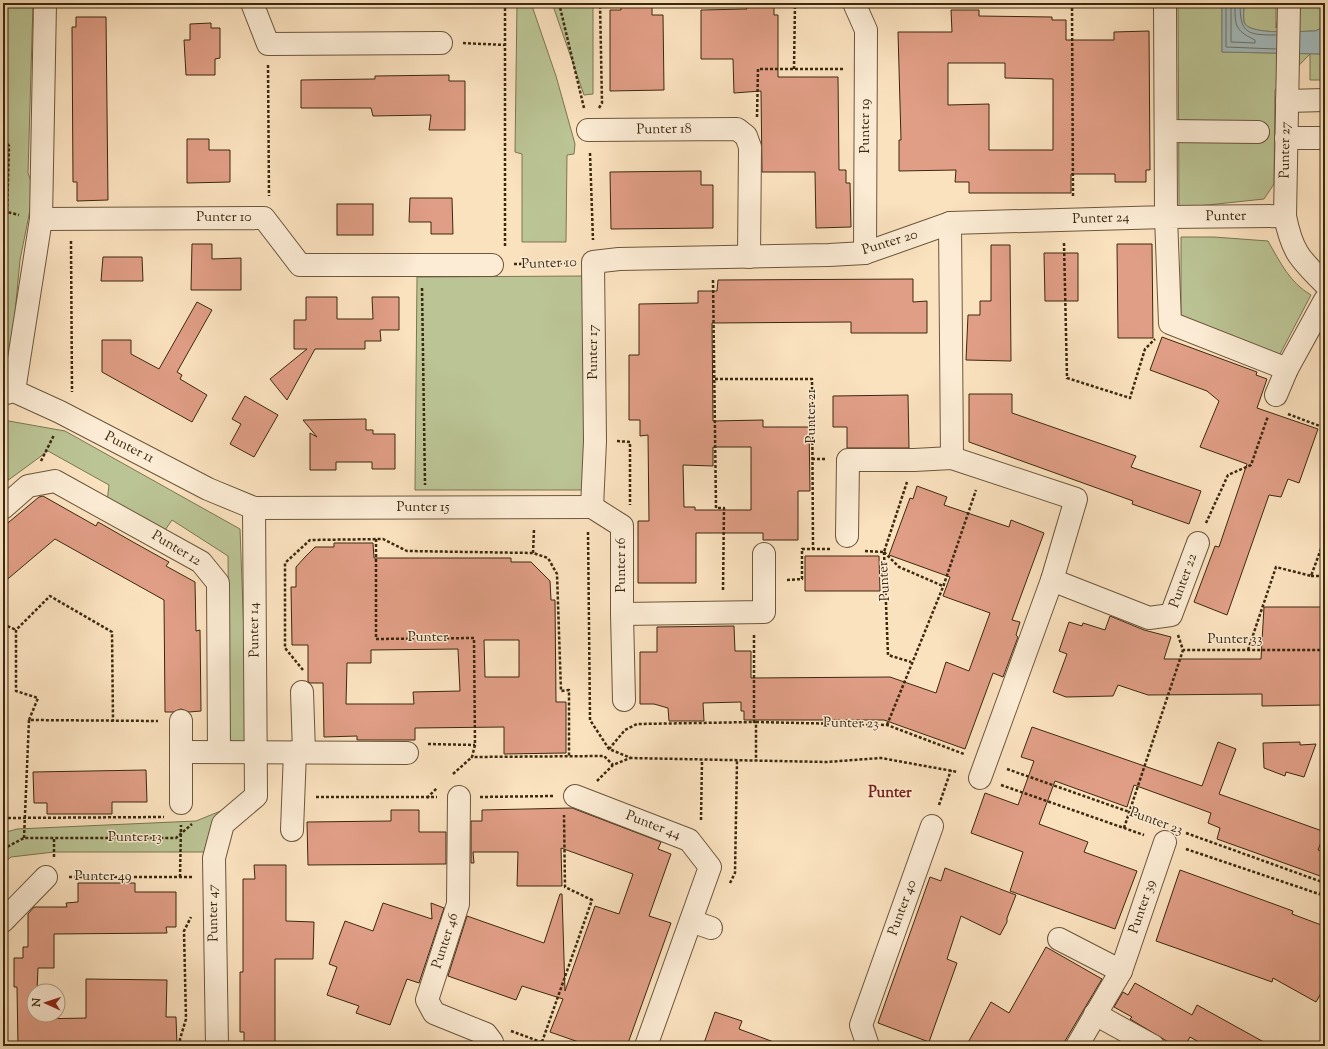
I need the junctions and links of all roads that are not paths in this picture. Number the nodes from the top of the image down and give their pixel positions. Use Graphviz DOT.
graph roads {
  1 [pos="45,3"];
  2 [pos="252,3"];
  3 [pos="854,3"];
  4 [pos="1165,3"];
  5 [pos="1288,12"];
  6 [pos="441,43"];
  7 [pos="1325,100"];
  8 [pos="1287,101"];
  9 [pos="588,130"];
  10 [pos="1166,131"];
  11 [pos="1258,132"];
  12 [pos="1286,138"];
  13 [pos="1325,138"];
  14 [pos="1285,216"];
  15 [pos="1166,217"];
  16 [pos="41,219"];
  17 [pos="950,223"];
  18 [pos="865,253"];
  19 [pos="749,257"];
  20 [pos="593,262"];
  21 [pos="498,265"];
  22 [pos="1325,284"];
  23 [pos="1325,300"];
  24 [pos="1287,369"];
  25 [pos="8,393"];
  26 [pos="1274,402"];
  27 [pos="952,458"];
  28 [pos="3,508"];
  29 [pos="254,508"];
  30 [pos="592,508"];
  31 [pos="848,536"];
  32 [pos="1198,543"];
  33 [pos="764,554"];
  34 [pos="1052,580"];
  35 [pos="622,614"];
  36 [pos="302,692"];
  37 [pos="624,700"];
  38 [pos="181,721"];
  39 [pos="257,751"];
  40 [pos="181,752"];
  41 [pos="219,752"];
  42 [pos="300,752"];
  43 [pos="407,753"];
  44 [pos="983,770"];
  45 [pos="256,796"];
  46 [pos="460,797"];
  47 [pos="569,804"];
  48 [pos="181,810"];
  49 [pos="932,826"];
  50 [pos="292,830"];
  51 [pos="1165,842"];
  52 [pos="46,877"];
  53 [pos="3,922"];
  54 [pos="1059,939"];
  55 [pos="1121,971"];
  56 [pos="1095,1014"];
  57 [pos="491,1044"];
  58 [pos="216,1046"];
  59 [pos="646,1046"];
  60 [pos="868,1046"];
  61 [pos="1076,1046"];
  62 [pos="1153,1046"];
  1 -- 16 [label="street"];
  2 -- 6 [label="street"];
  3 -- 18 [label="street, Punter 19"];
  4 -- 10 [label="street"];
  5 -- 8 [label="street, Punter 27"];
  7 -- 8 [label="street"];
  8 -- 12 [label="street, Punter 27"];
  9 -- 19 [label="street, Punter 18"];
  10 -- 11 [label="street"];
  10 -- 15 [label="street"];
  12 -- 13 [label="street"];
  12 -- 14 [label="street, Punter 27"];
  14 -- 15 [label="street, Punter"];
  14 -- 22 [label="street, Punter 27"];
  15 -- 17 [label="street, Punter 24"];
  15 -- 24 [label="street"];
  16 -- 21 [label="street, Punter 10"];
  16 -- 25 [label="street"];
  17 -- 18 [label="street, Punter 20"];
  17 -- 27 [label="street"];
  18 -- 19 [label="street, Punter 20"];
  19 -- 20 [label="street, Punter 20"];
  20 -- 30 [label="street, Punter 17"];
  23 -- 24 [label="street"];
  24 -- 26 [label="street"];
  25 -- 29 [label="street, Punter 11"];
  27 -- 31 [label="street"];
  27 -- 34 [label="street"];
  28 -- 41 [label="street, Punter 12"];
  29 -- 30 [label="street, Punter 15"];
  29 -- 39 [label="street, Punter 14"];
  30 -- 35 [label="street, Punter 16"];
  32 -- 34 [label="street, Punter 22"];
  33 -- 35 [label="street"];
  34 -- 44 [label="street"];
  35 -- 37 [label="street"];
  36 -- 42 [label="street"];
  38 -- 40 [label="street"];
  39 -- 41 [label="street"];
  39 -- 42 [label="street"];
  39 -- 45 [label="street, Punter 14"];
  40 -- 41 [label="street"];
  40 -- 48 [label="street"];
  42 -- 43 [label="street"];
  42 -- 50 [label="street"];
  45 -- 58 [label="street, Punter 47"];
  46 -- 57 [label="street, Punter 46"];
  47 -- 59 [label="street, Punter 44"];
  49 -- 60 [label="street, Punter 40"];
  51 -- 55 [label="street, Punter 39"];
  52 -- 53 [label="street"];
  54 -- 55 [label="street"];
  55 -- 56 [label="street, Punter 39"];
  56 -- 61 [label="street, Punter 39"];
  56 -- 62 [label="street"];
}
